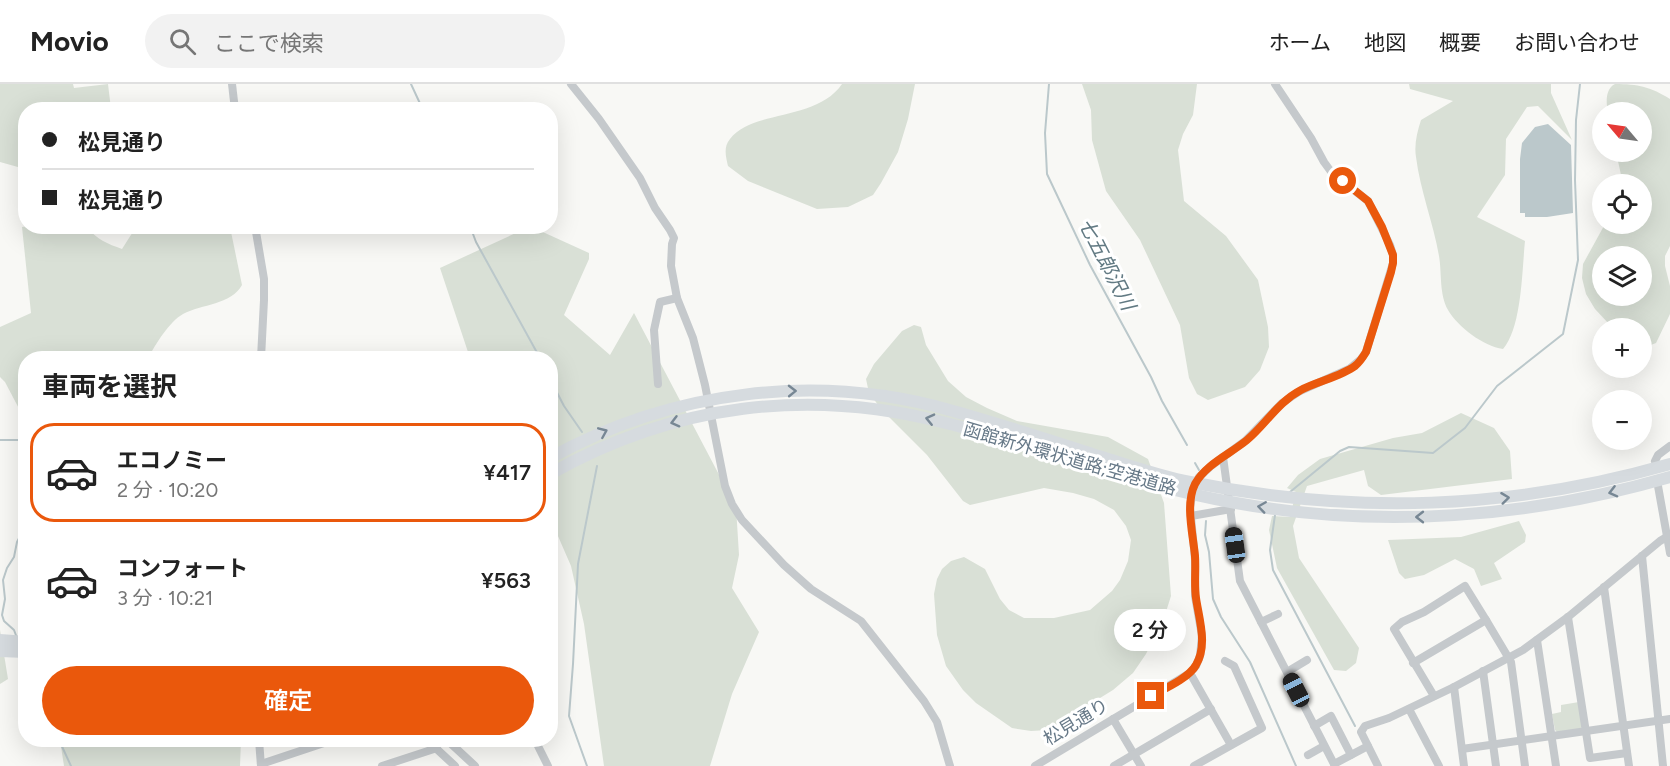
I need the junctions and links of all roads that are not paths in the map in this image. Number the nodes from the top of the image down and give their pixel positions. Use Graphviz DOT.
graph roads {
  1 [pos="232,84"];
  2 [pos="571,84"];
  3 [pos="1275,84"];
  4 [pos="234,102"];
  5 [pos="256,234"];
  6 [pos="676,298"];
  7 [pos="261,351"];
  8 [pos="658,384"];
  9 [pos="1670,446"];
  10 [pos="558,454"];
  11 [pos="1223,457"];
  12 [pos="1655,461"];
  13 [pos="1670,464"];
  14 [pos="558,470"];
  15 [pos="1670,477"];
  16 [pos="1658,486"];
  17 [pos="1320,507"];
  18 [pos="1231,509"];
  19 [pos="1191,516"];
  20 [pos="1669,536"];
  21 [pos="1670,553"];
  22 [pos="1642,556"];
  23 [pos="1604,587"];
  24 [pos="1278,614"];
  25 [pos="1568,617"];
  26 [pos="1485,620"];
  27 [pos="1261,622"];
  28 [pos="0,640"];
  29 [pos="1537,640"];
  30 [pos="18,641"];
  31 [pos="0,651"];
  32 [pos="18,652"];
  33 [pos="1509,658"];
  34 [pos="1307,660"];
  35 [pos="1225,661"];
  36 [pos="1413,663"];
  37 [pos="1287,672"];
  38 [pos="1483,672"];
  39 [pos="1190,673"];
  40 [pos="1454,687"];
  41 [pos="1434,696"];
  42 [pos="1211,709"];
  43 [pos="1408,709"];
  44 [pos="1113,719"];
  45 [pos="1670,719"];
  46 [pos="1658,720"];
  47 [pos="1623,725"];
  48 [pos="1314,726"];
  49 [pos="1586,731"];
  50 [pos="1551,736"];
  51 [pos="1522,740"];
  52 [pos="1493,744"];
  53 [pos="1232,745"];
  54 [pos="1324,746"];
  55 [pos="1368,746"];
  56 [pos="260,747"];
  57 [pos="313,747"];
  58 [pos="455,747"];
  59 [pos="538,747"];
  60 [pos="436,748"];
  61 [pos="1462,749"];
  62 [pos="1627,753"];
  63 [pos="1134,754"];
  64 [pos="1308,755"];
  65 [pos="1352,755"];
  66 [pos="261,765"];
  67 [pos="1334,765"];
  68 [pos="382,766"];
  69 [pos="455,766"];
  70 [pos="475,766"];
  71 [pos="548,766"];
  72 [pos="950,766"];
  73 [pos="1035,766"];
  74 [pos="1114,766"];
  75 [pos="1141,766"];
  76 [pos="1194,766"];
  77 [pos="1378,766"];
  78 [pos="1439,766"];
  79 [pos="1464,766"];
  80 [pos="1496,766"];
  81 [pos="1525,766"];
  82 [pos="1556,766"];
  83 [pos="1629,766"];
  84 [pos="1663,766"];
  1 -- 4 [label="street"];
  2 -- 6 [label="street"];
  3 -- 11 [label="street"];
  5 -- 7 [label="street"];
  6 -- 8 [label="street"];
  6 -- 72 [label="street"];
  9 -- 12 [label="street"];
  10 -- 17 [label="highway, 函館新外環状道路;空港道路, one-way"];
  11 -- 18 [label="street"];
  11 -- 19 [label="street"];
  17 -- 13 [label="highway, 函館新外環状道路;空港道路, one-way"];
  17 -- 14 [label="highway, 函館新外環状道路;空港道路, one-way"];
  15 -- 17 [label="highway, 函館新外環状道路;空港道路, one-way"];
  16 -- 20 [label="street"];
  18 -- 19 [label="street"];
  18 -- 27 [label="street"];
  19 -- 39 [label="street"];
  20 -- 21 [label="street"];
  20 -- 22 [label="street"];
  22 -- 23 [label="street"];
  22 -- 46 [label="street"];
  23 -- 25 [label="street"];
  23 -- 47 [label="street"];
  24 -- 27 [label="street"];
  25 -- 29 [label="street"];
  25 -- 49 [label="street"];
  26 -- 33 [label="street"];
  26 -- 36 [label="street"];
  26 -- 36 [label="street"];
  27 -- 37 [label="street"];
  28 -- 30 [label="highway"];
  29 -- 33 [label="street"];
  29 -- 50 [label="street"];
  31 -- 32 [label="highway"];
  33 -- 38 [label="street"];
  33 -- 51 [label="street"];
  34 -- 37 [label="street"];
  35 -- 53 [label="street"];
  36 -- 41 [label="street"];
  37 -- 48 [label="street"];
  38 -- 40 [label="street"];
  38 -- 52 [label="street"];
  39 -- 42 [label="street"];
  39 -- 44 [label="street, 松見通り"];
  40 -- 41 [label="street"];
  40 -- 61 [label="street"];
  41 -- 43 [label="street"];
  42 -- 53 [label="street"];
  42 -- 63 [label="street"];
  43 -- 55 [label="street"];
  43 -- 78 [label="street"];
  44 -- 63 [label="street"];
  44 -- 73 [label="street, 松見通り"];
  45 -- 46 [label="street"];
  46 -- 47 [label="street"];
  46 -- 84 [label="street"];
  47 -- 49 [label="street"];
  47 -- 62 [label="street"];
  48 -- 54 [label="street"];
  48 -- 65 [label="street"];
  49 -- 50 [label="street"];
  49 -- 62 [label="street"];
  50 -- 51 [label="street"];
  50 -- 82 [label="street"];
  51 -- 52 [label="street"];
  51 -- 81 [label="street"];
  52 -- 61 [label="street"];
  52 -- 80 [label="street"];
  53 -- 76 [label="street"];
  54 -- 64 [label="street"];
  54 -- 67 [label="street"];
  55 -- 65 [label="street"];
  55 -- 77 [label="street"];
  56 -- 66 [label="street"];
  57 -- 66 [label="street"];
  58 -- 70 [label="street"];
  59 -- 71 [label="street"];
  60 -- 68 [label="street"];
  60 -- 69 [label="street"];
  61 -- 79 [label="street"];
  62 -- 83 [label="street"];
  63 -- 74 [label="street"];
  63 -- 75 [label="street"];
  65 -- 67 [label="street"];
}
